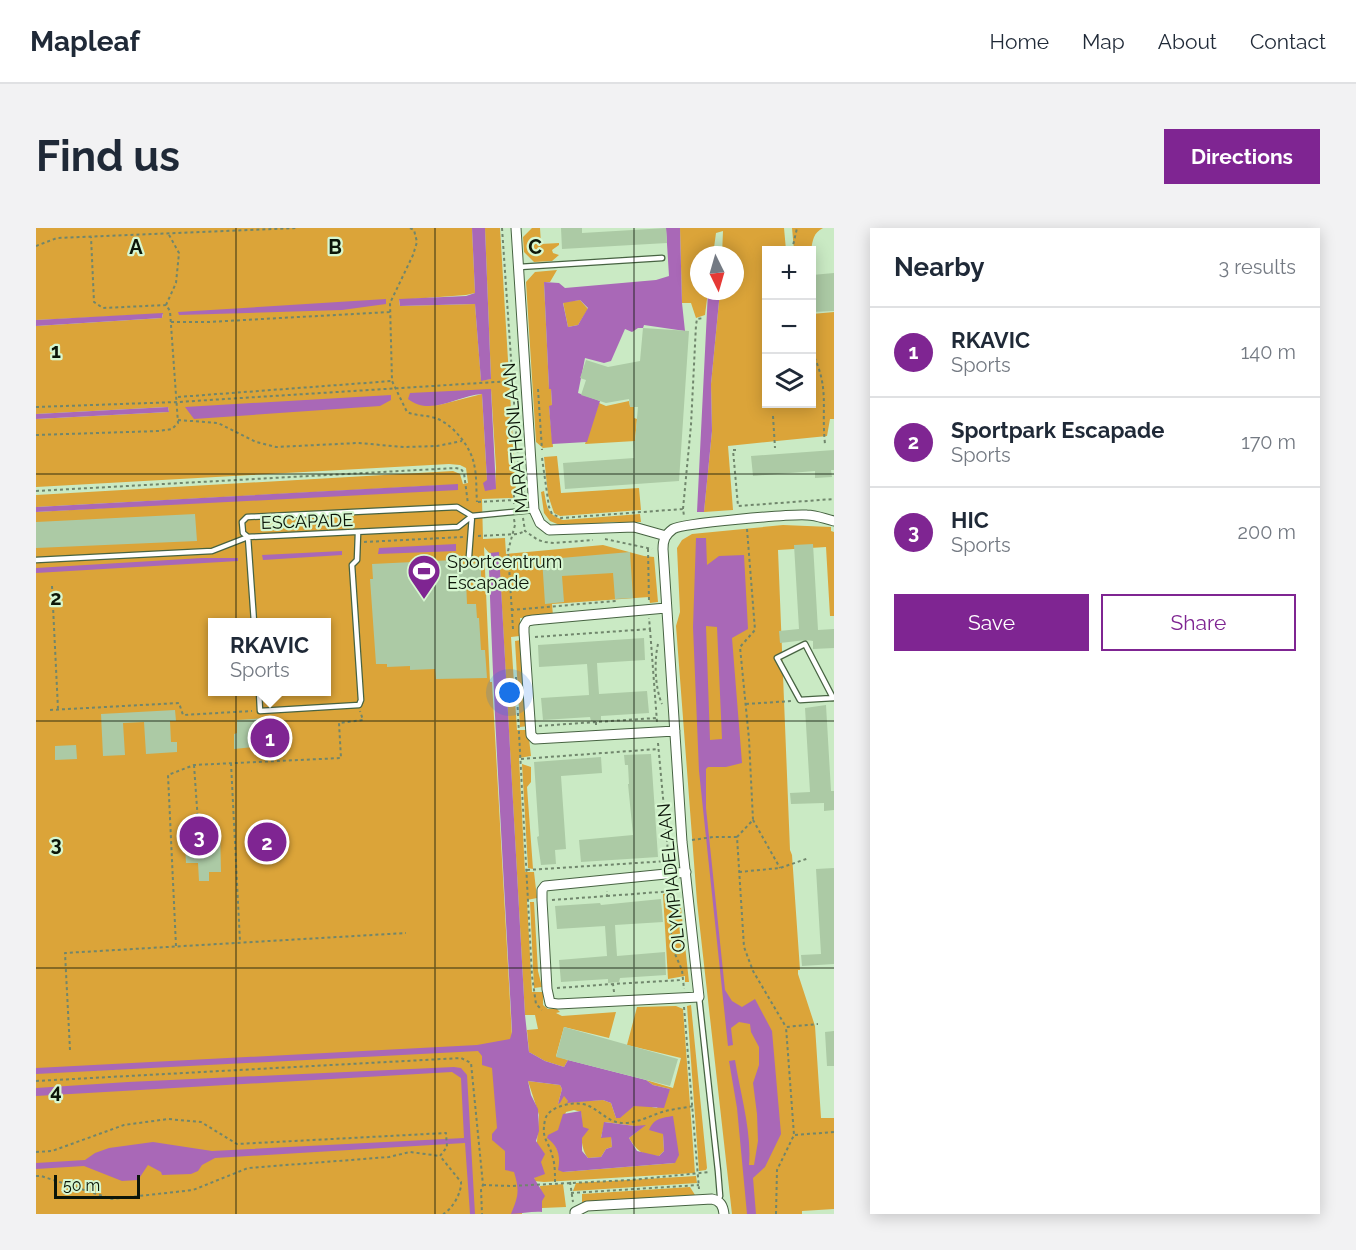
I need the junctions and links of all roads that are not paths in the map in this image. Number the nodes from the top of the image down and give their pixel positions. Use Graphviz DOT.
graph roads {
  1 [pos="516,228"];
  2 [pos="662,258"];
  3 [pos="519,267"];
  4 [pos="534,510"];
  5 [pos="472,516"];
  6 [pos="834,521"];
  7 [pos="358,533"];
  8 [pos="666,536"];
  9 [pos="248,537"];
  10 [pos="469,556"];
  11 [pos="36,560"];
  12 [pos="666,608"];
  13 [pos="254,618"];
  14 [pos="259,696"];
  15 [pos="833,698"];
  16 [pos="675,731"];
  17 [pos="686,872"];
  18 [pos="699,997"];
  19 [pos="718,1200"];
  20 [pos="575,1213"];
  21 [pos="724,1214"];
  1 -- 3 [label="street, MARATHONLAAN"];
  2 -- 3 [label="lane"];
  3 -- 4 [label="street, MARATHONLAAN"];
  4 -- 5 [label="lane, ESCAPADE"];
  4 -- 8 [label="street, MARATHONLAAN"];
  5 -- 7 [label="lane, ESCAPADE"];
  5 -- 9 [label="lane, ESCAPADE"];
  5 -- 10 [label="lane"];
  6 -- 8 [label="street"];
  7 -- 9 [label="lane, ESCAPADE"];
  7 -- 14 [label="lane"];
  8 -- 12 [label="street, OLYMPIADELAAN"];
  9 -- 11 [label="lane"];
  9 -- 13 [label="lane"];
  12 -- 16 [label="street, OLYMPIADELAAN"];
  12 -- 16 [label="street"];
  15 -- 15 [label="lane"];
  16 -- 17 [label="street, OLYMPIADELAAN"];
  17 -- 18 [label="street, OLYMPIADELAAN"];
  17 -- 18 [label="street"];
  18 -- 19 [label="lane, OLYMPIADELAAN"];
  19 -- 20 [label="street"];
  19 -- 21 [label="street, OLYMPIADELAAN"];
}
